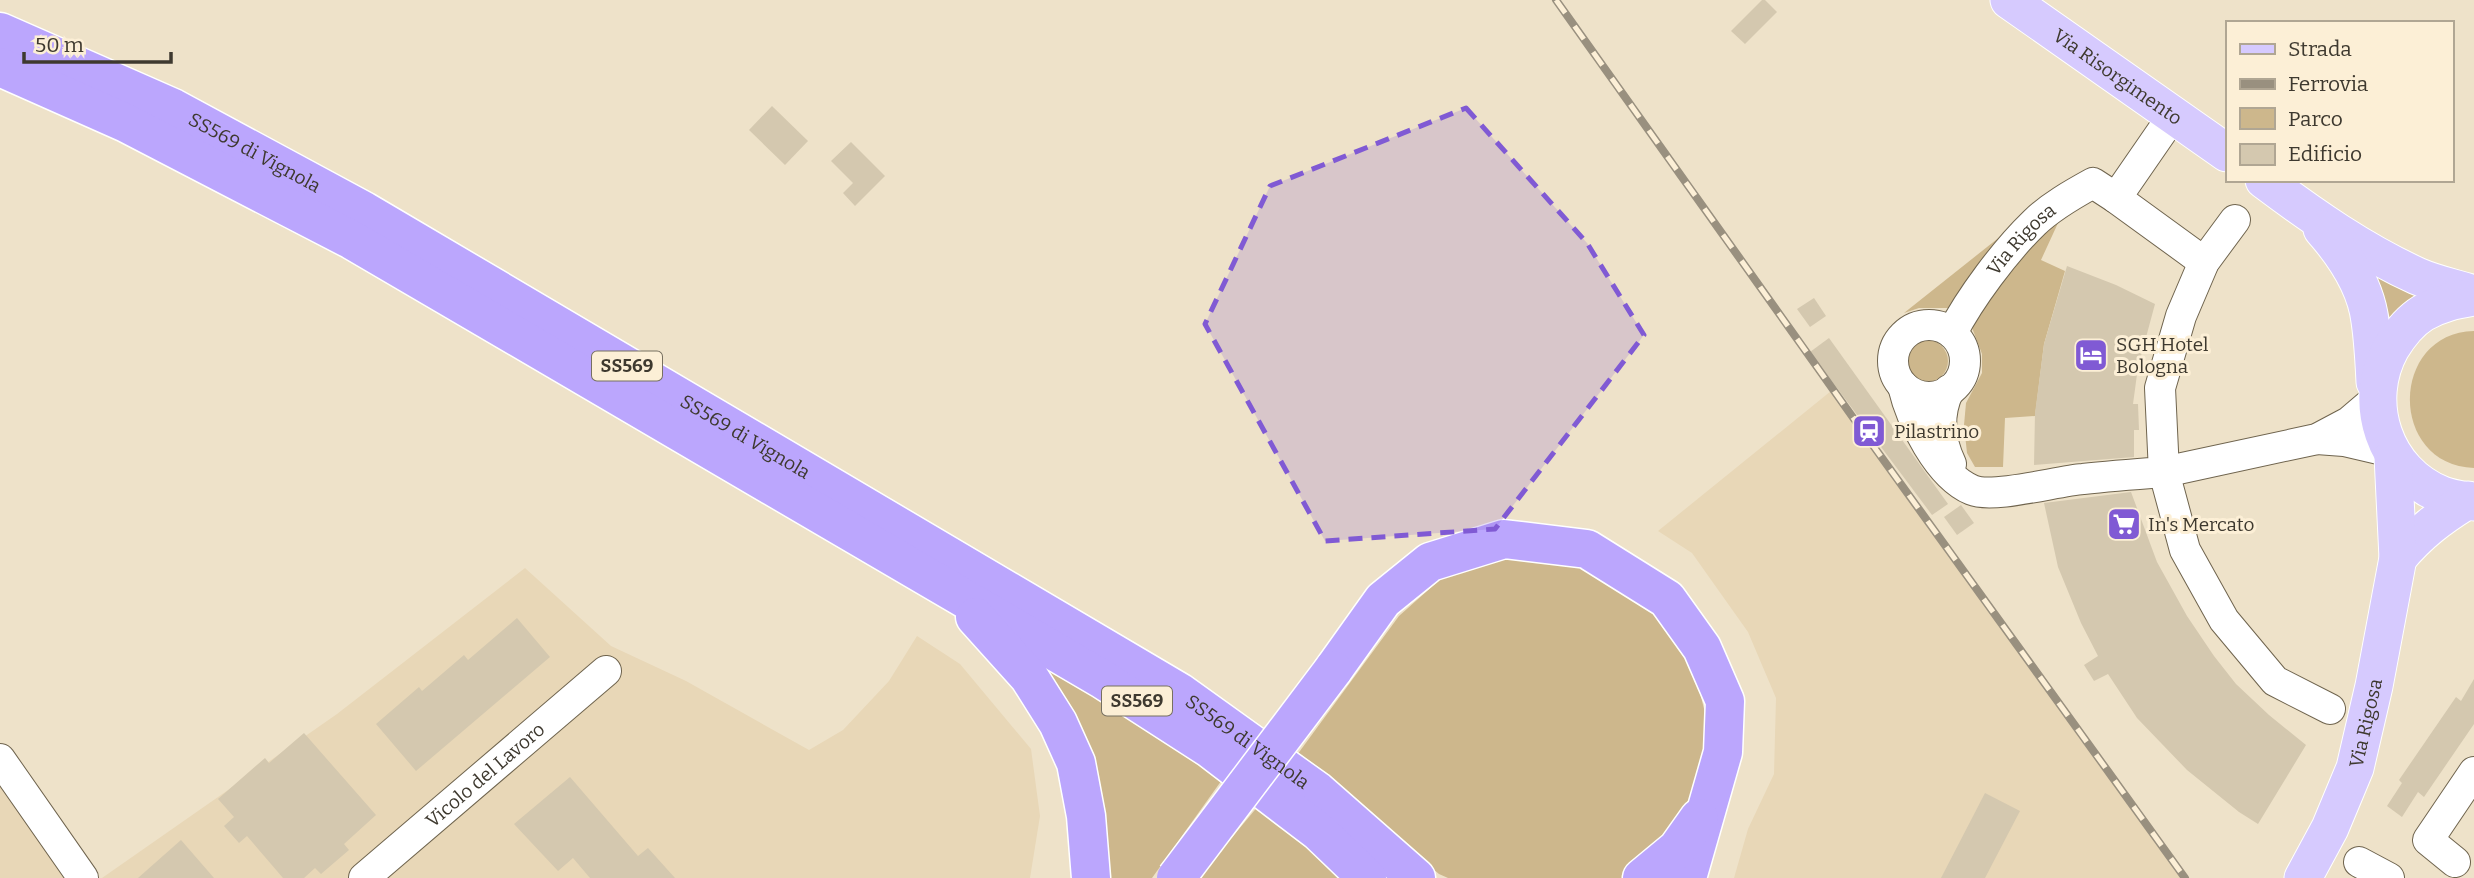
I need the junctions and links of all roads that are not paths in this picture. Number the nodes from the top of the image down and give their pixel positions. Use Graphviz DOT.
graph roads {
  1 [pos="2009,0"];
  2 [pos="0,32"];
  3 [pos="0,67"];
  4 [pos="2174,114"];
  5 [pos="2226,152"];
  6 [pos="2267,182"];
  7 [pos="2116,198"];
  8 [pos="2308,213"];
  9 [pos="2235,220"];
  10 [pos="2204,262"];
  11 [pos="2474,296"];
  12 [pos="1952,333"];
  13 [pos="1903,386"];
  14 [pos="1949,390"];
  15 [pos="2376,396"];
  16 [pos="2316,439"];
  17 [pos="2392,454"];
  18 [pos="2164,472"];
  19 [pos="1960,483"];
  20 [pos="2472,501"];
  21 [pos="2398,558"];
  22 [pos="944,586"];
  23 [pos="606,671"];
  24 [pos="2330,709"];
  25 [pos="0,759"];
  26 [pos="2474,772"];
  27 [pos="1709,805"];
  28 [pos="2359,862"];
  29 [pos="2455,862"];
  30 [pos="1417,875"];
  31 [pos="83,878"];
  32 [pos="364,878"];
  33 [pos="1091,878"];
  34 [pos="1176,878"];
  35 [pos="1367,878"];
  36 [pos="1642,878"];
  37 [pos="1688,878"];
  38 [pos="2303,878"];
  39 [pos="2389,878"];
  1 -- 4 [label="main road, Via Risorgimento"];
  2 -- 30 [label="highway, SS569 di Vignola / SS569"];
  3 -- 22 [label="highway, SS569 di Vignola / SS569"];
  4 -- 5 [label="main road, Via Risorgimento"];
  4 -- 7 [label="street"];
  6 -- 8 [label="main road"];
  7 -- 10 [label="street, Via Rigosa"];
  7 -- 12 [label="street, Via Rigosa"];
  8 -- 11 [label="main road"];
  8 -- 15 [label="main road"];
  9 -- 10 [label="street, Via Rigosa"];
  10 -- 18 [label="street, Via Rigosa"];
  11 -- 15 [label="main road"];
  12 -- 13 [label="street"];
  12 -- 14 [label="street"];
  13 -- 14 [label="street"];
  13 -- 19 [label="street"];
  14 -- 19 [label="street"];
  15 -- 16 [label="street"];
  15 -- 17 [label="main road"];
  16 -- 17 [label="street"];
  16 -- 18 [label="street"];
  17 -- 20 [label="main road"];
  17 -- 21 [label="main road, Via Rigosa"];
  18 -- 19 [label="street"];
  18 -- 24 [label="street, Via Rigosa"];
  20 -- 21 [label="main road"];
  21 -- 38 [label="main road, Via Rigosa"];
  22 -- 33 [label="highway"];
  22 -- 35 [label="highway, SS569 di Vignola / SS569"];
  23 -- 32 [label="street, Vicolo del Lavoro"];
  25 -- 31 [label="street"];
  26 -- 29 [label="street"];
  27 -- 34 [label="highway, bridge"];
  27 -- 36 [label="highway"];
  27 -- 37 [label="highway"];
  28 -- 39 [label="street"];
}
